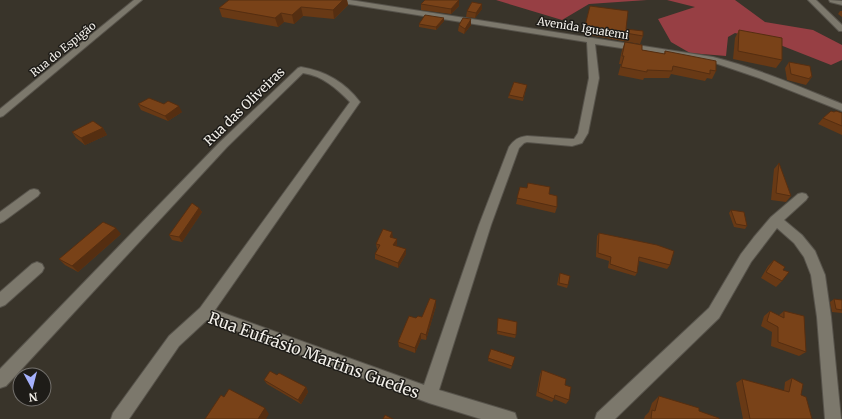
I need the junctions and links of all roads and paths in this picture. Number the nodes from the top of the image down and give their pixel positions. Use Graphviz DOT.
graph roads {
  1 [pos="138,0"];
  2 [pos="336,0"];
  3 [pos="812,0"];
  4 [pos="833,0"];
  5 [pos="842,3"];
  6 [pos="842,29"];
  7 [pos="591,41"];
  8 [pos="842,108"];
  9 [pos="0,114"];
  10 [pos="34,193"];
  11 [pos="802,197"];
  12 [pos="0,218"];
  13 [pos="775,220"];
  14 [pos="37,268"];
  15 [pos="0,301"];
  16 [pos="205,313"];
  17 [pos="0,380"];
  18 [pos="429,395"];
  19 [pos="119,419"];
  20 [pos="509,419"];
  21 [pos="604,419"];
  22 [pos="833,419"];
  1 -- 9 [label="street, Rua do Espigão"];
  2 -- 7 [label="street, Avenida Iguatemi"];
  3 -- 6 [label="street"];
  4 -- 5 [label="street"];
  7 -- 8 [label="street, Avenida Iguatemi"];
  7 -- 18 [label="street"];
  10 -- 12 [label="street"];
  11 -- 13 [label="street"];
  13 -- 21 [label="street"];
  13 -- 22 [label="street"];
  14 -- 15 [label="street"];
  16 -- 17 [label="street, Rua das Oliveiras"];
  16 -- 18 [label="street, Rua Eufrásio Martins Guedes"];
  16 -- 19 [label="street, Rua Eufrásio Martins Guedes"];
  18 -- 20 [label="street, Rua Eufrásio Martins Guedes"];
}
